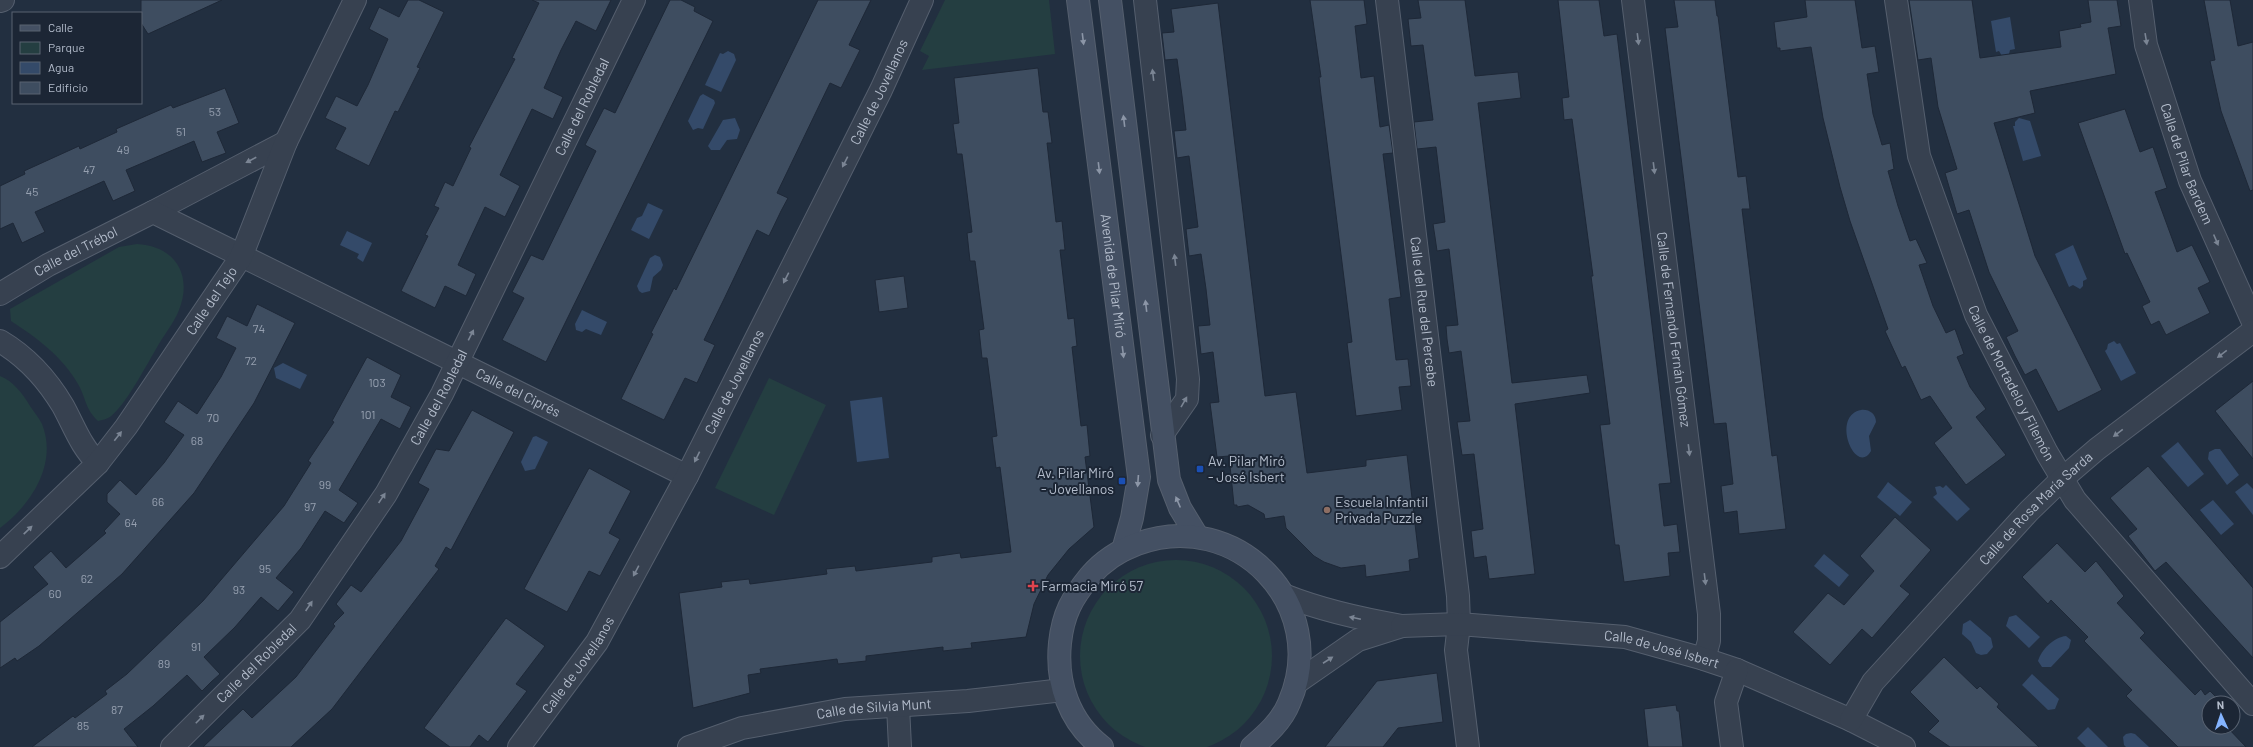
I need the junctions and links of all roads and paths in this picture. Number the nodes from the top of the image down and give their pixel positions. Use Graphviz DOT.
graph roads {
  1 [pos="3,0"];
  2 [pos="354,0"];
  3 [pos="634,0"];
  4 [pos="922,0"];
  5 [pos="1078,0"];
  6 [pos="1110,0"];
  7 [pos="1145,0"];
  8 [pos="1387,0"];
  9 [pos="1633,0"];
  10 [pos="1896,0"];
  11 [pos="2140,0"];
  12 [pos="0,2"];
  13 [pos="286,142"];
  14 [pos="153,212"];
  15 [pos="241,257"];
  16 [pos="0,294"];
  17 [pos="2253,322"];
  18 [pos="2253,331"];
  19 [pos="0,341"];
  20 [pos="458,362"];
  21 [pos="1162,435"];
  22 [pos="98,463"];
  23 [pos="687,476"];
  24 [pos="2062,479"];
  25 [pos="1197,536"];
  26 [pos="1123,550"];
  27 [pos="0,557"];
  28 [pos="1286,596"];
  29 [pos="1459,624"];
  30 [pos="1402,626"];
  31 [pos="1704,659"];
  32 [pos="1737,670"];
  33 [pos="1296,683"];
  34 [pos="1063,690"];
  35 [pos="2253,704"];
  36 [pos="898,706"];
  37 [pos="1850,720"];
  38 [pos="172,747"];
  39 [pos="519,747"];
  40 [pos="689,747"];
  41 [pos="900,747"];
  42 [pos="1102,747"];
  43 [pos="1252,747"];
  44 [pos="1468,747"];
  45 [pos="1732,747"];
  46 [pos="1904,747"];
  1 -- 12 [label="street"];
  2 -- 13 [label="street, Calle del Tejo"];
  20 -- 3 [label="street, Calle del Robledal, one-way"];
  4 -- 23 [label="street, Calle de Jovellanos, one-way"];
  5 -- 26 [label="street, Avenida de Pilar Miró, one-way"];
  21 -- 6 [label="street, Avenida de Pilar Miró, one-way"];
  21 -- 7 [label="street, one-way"];
  8 -- 29 [label="street, Calle del Rue del Percebe"];
  9 -- 31 [label="street, Calle de Fernando Fernán Gómez, one-way"];
  10 -- 24 [label="street, Calle de Mortadelo y Filemón"];
  11 -- 17 [label="street, Calle de Pilar Bardem, one-way"];
  13 -- 14 [label="street, Calle del Trébol, one-way"];
  13 -- 15 [label="street, Calle del Tejo"];
  14 -- 15 [label="street"];
  14 -- 16 [label="street, Calle del Trébol"];
  15 -- 20 [label="street, Calle del Ciprés"];
  22 -- 15 [label="street, Calle del Tejo, one-way"];
  18 -- 24 [label="street, Calle de Rosa María Sarda, one-way"];
  19 -- 22 [label="street"];
  20 -- 23 [label="street, Calle del Ciprés"];
  38 -- 20 [label="street, Calle del Robledal, one-way"];
  25 -- 21 [label="street, Avenida de Pilar Miró, one-way"];
  27 -- 22 [label="street, Calle del Tejo, one-way"];
  23 -- 39 [label="street, Calle de Jovellanos, one-way"];
  24 -- 35 [label="street, Calle de Mortadelo y Filemón"];
  24 -- 37 [label="street, Calle de Rosa María Sarda"];
  25 -- 26 [label="street"];
  25 -- 28 [label="street"];
  26 -- 34 [label="street"];
  30 -- 28 [label="street, Calle de José Isbert, one-way"];
  28 -- 33 [label="street"];
  29 -- 30 [label="street, Calle de José Isbert"];
  29 -- 31 [label="street, Calle de José Isbert"];
  29 -- 44 [label="street, Calle del Rue del Percebe"];
  33 -- 30 [label="street, Calle de José Isbert, one-way"];
  31 -- 32 [label="street, Calle de José Isbert"];
  32 -- 37 [label="street, Calle de José Isbert"];
  32 -- 45 [label="street"];
  33 -- 43 [label="street"];
  34 -- 36 [label="street, Calle de Silvia Munt"];
  34 -- 42 [label="street"];
  36 -- 40 [label="street, Calle de Silvia Munt"];
  36 -- 41 [label="street"];
  37 -- 46 [label="street, Calle de José Isbert"];
}
